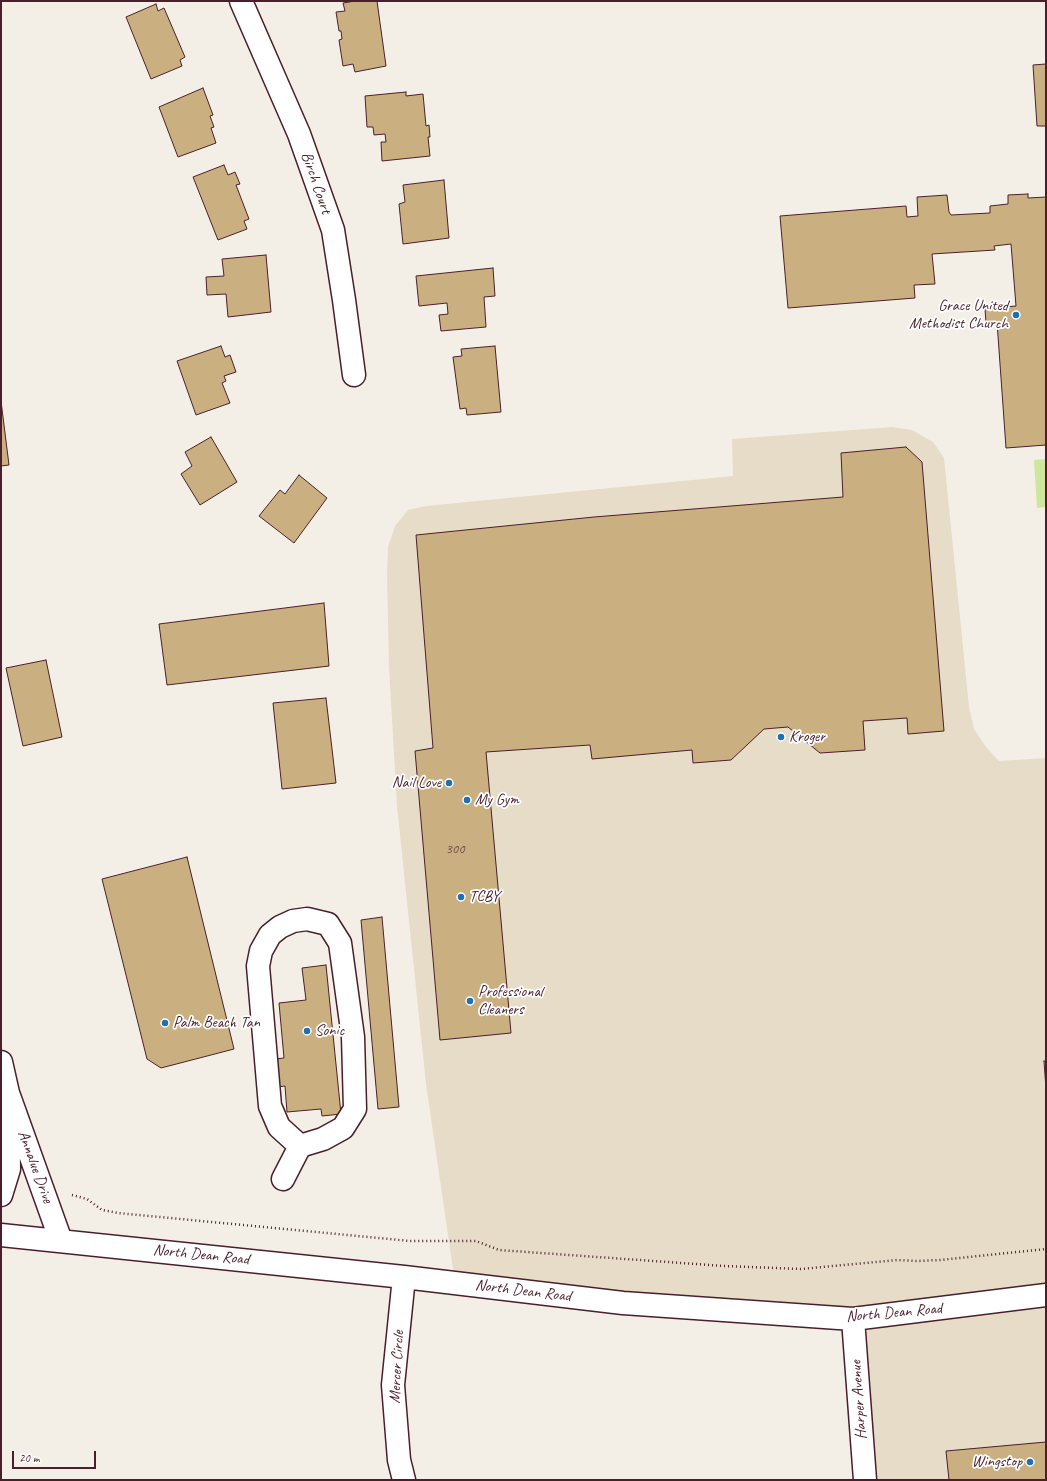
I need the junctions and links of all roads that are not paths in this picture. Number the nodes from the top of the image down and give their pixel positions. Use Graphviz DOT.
graph roads {
  1 [pos="241,1"];
  2 [pos="354,375"];
  3 [pos="1,1062"];
  4 [pos="8,1093"];
  5 [pos="300,1146"];
  6 [pos="283,1179"];
  7 [pos="1,1195"];
  8 [pos="1,1235"];
  9 [pos="61,1241"];
  10 [pos="404,1277"];
  11 [pos="1046,1295"];
  12 [pos="853,1319"];
  13 [pos="404,1480"];
  14 [pos="865,1480"];
  1 -- 2 [label="street, Birch Court"];
  3 -- 4 [label="street, Annalue Drive"];
  4 -- 7 [label="street, Annalue Drive"];
  4 -- 9 [label="street, Annalue Drive"];
  5 -- 5 [label="street"];
  5 -- 6 [label="street"];
  8 -- 9 [label="street, North Dean Road"];
  9 -- 10 [label="street, North Dean Road"];
  10 -- 12 [label="street, North Dean Road"];
  10 -- 13 [label="street, Mercer Circle"];
  11 -- 12 [label="street, North Dean Road"];
  12 -- 14 [label="street, Harper Avenue"];
}
